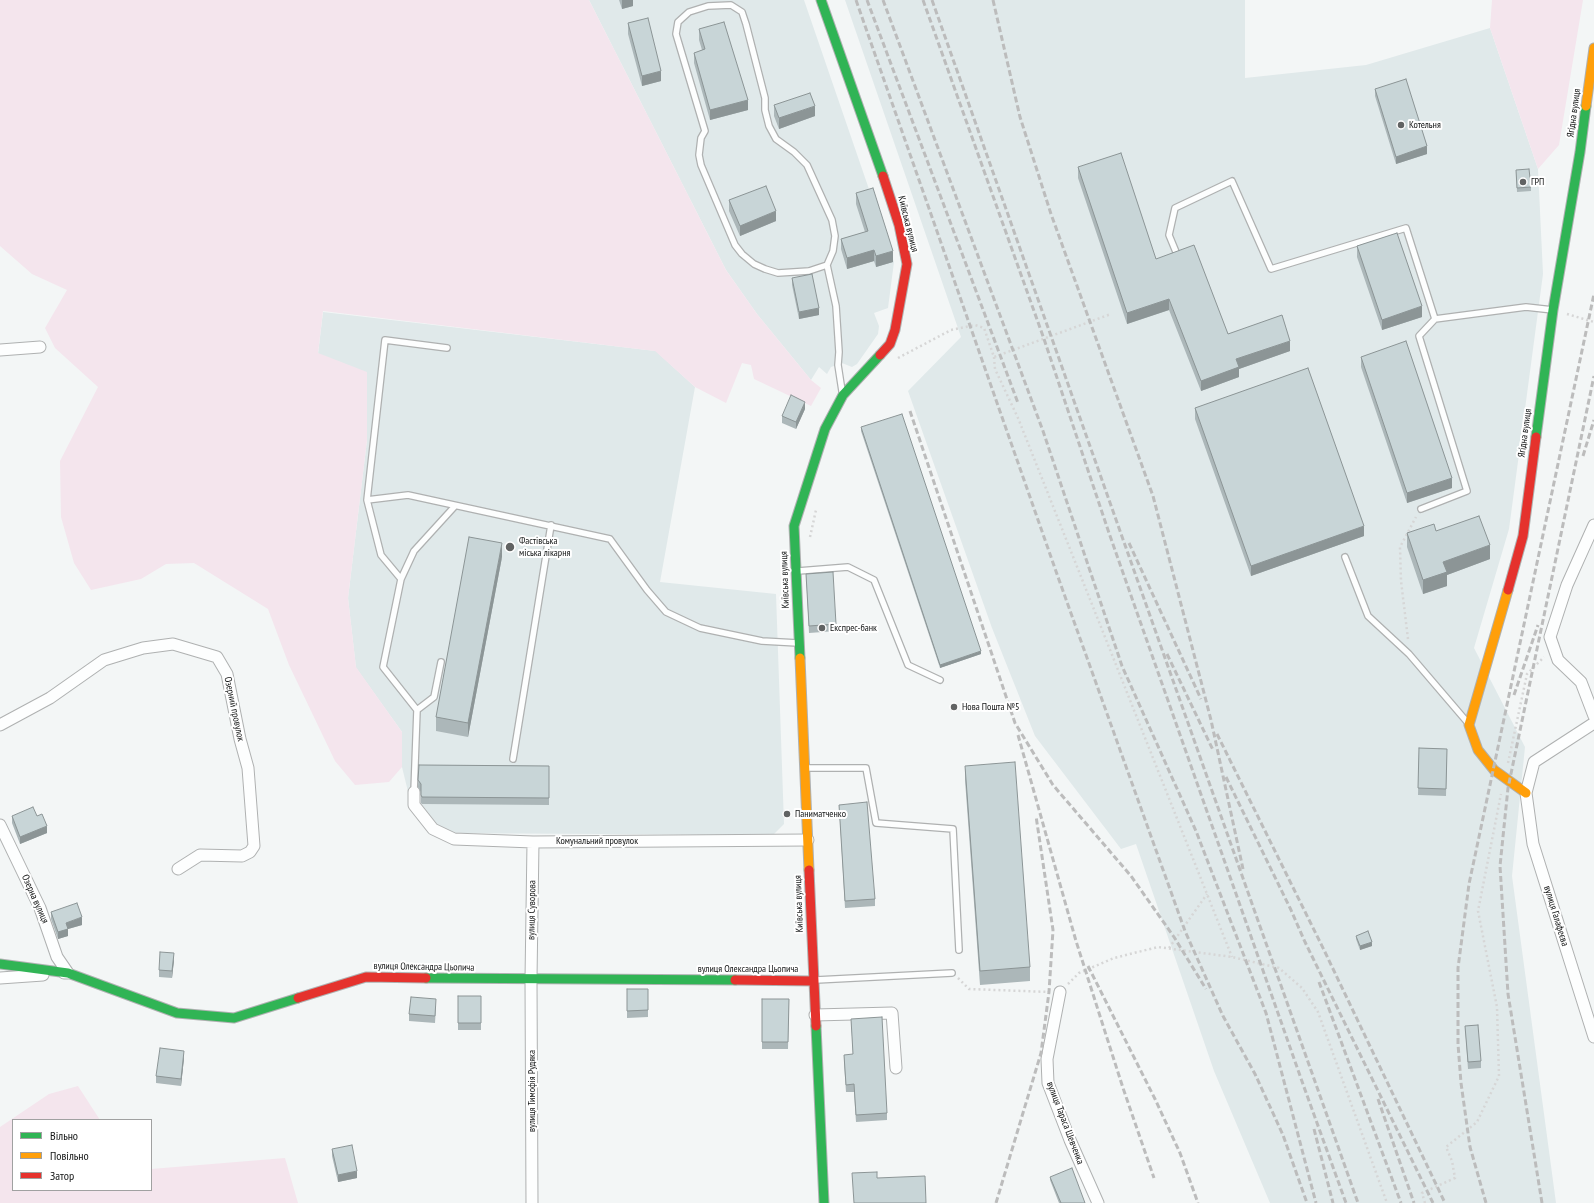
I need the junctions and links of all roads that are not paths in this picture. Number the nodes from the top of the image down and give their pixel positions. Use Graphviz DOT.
graph roads {
  1 [pos="821,0"];
  2 [pos="1594,48"];
  3 [pos="1176,252"];
  4 [pos="827,265"];
  5 [pos="1553,310"];
  6 [pos="1435,319"];
  7 [pos="40,347"];
  8 [pos="447,348"];
  9 [pos="0,350"];
  10 [pos="843,395"];
  11 [pos="367,500"];
  12 [pos="455,506"];
  13 [pos="1421,509"];
  14 [pos="551,525"];
  15 [pos="1594,525"];
  16 [pos="1346,557"];
  17 [pos="796,572"];
  18 [pos="401,579"];
  19 [pos="799,643"];
  20 [pos="441,662"];
  21 [pos="940,680"];
  22 [pos="417,710"];
  23 [pos="1594,716"];
  24 [pos="1594,723"];
  25 [pos="1469,724"];
  26 [pos="0,725"];
  27 [pos="513,759"];
  28 [pos="804,768"];
  29 [pos="414,792"];
  30 [pos="1526,793"];
  31 [pos="0,825"];
  32 [pos="808,840"];
  33 [pos="534,842"];
  34 [pos="178,869"];
  35 [pos="959,950"];
  36 [pos="0,964"];
  37 [pos="68,973"];
  38 [pos="952,973"];
  39 [pos="0,978"];
  40 [pos="531,979"];
  41 [pos="814,981"];
  42 [pos="1060,992"];
  43 [pos="815,1014"];
  44 [pos="1594,1037"];
  45 [pos="896,1068"];
  46 [pos="532,1203"];
  47 [pos="824,1203"];
  48 [pos="1098,1203"];
  1 -- 10 [label="street, Київська вулиця"];
  2 -- 5 [label="street, Ягідна вулиця"];
  3 -- 6 [label="lane"];
  4 -- 4 [label="lane"];
  4 -- 10 [label="lane"];
  5 -- 6 [label="lane"];
  5 -- 25 [label="street, Ягідна вулиця"];
  6 -- 13 [label="lane"];
  7 -- 9 [label="street"];
  8 -- 11 [label="lane"];
  10 -- 17 [label="street, Київська вулиця"];
  11 -- 12 [label="lane"];
  11 -- 18 [label="lane"];
  12 -- 14 [label="lane"];
  12 -- 18 [label="lane"];
  14 -- 19 [label="lane"];
  14 -- 27 [label="lane"];
  15 -- 23 [label="street"];
  16 -- 25 [label="lane"];
  17 -- 19 [label="street, Київська вулиця"];
  17 -- 21 [label="lane"];
  18 -- 22 [label="lane"];
  19 -- 28 [label="street, Київська вулиця"];
  20 -- 22 [label="lane"];
  22 -- 29 [label="lane"];
  24 -- 30 [label="street"];
  25 -- 30 [label="street"];
  26 -- 34 [label="street, Озерний провулок"];
  28 -- 32 [label="street, Київська вулиця"];
  28 -- 35 [label="lane"];
  29 -- 33 [label="street, Комунальний провулок"];
  30 -- 44 [label="street, вулиця Галафеєва"];
  31 -- 37 [label="street, Озерна вулиця"];
  32 -- 33 [label="street, Комунальний провулок"];
  32 -- 41 [label="street, Київська вулиця"];
  33 -- 40 [label="street, вулиця Суворова"];
  36 -- 37 [label="street, вулиця Олександра Цьопича"];
  37 -- 39 [label="street"];
  37 -- 40 [label="street, вулиця Олександра Цьопича"];
  38 -- 41 [label="lane"];
  40 -- 41 [label="street, вулиця Олександра Цьопича"];
  40 -- 46 [label="street, вулиця Тимофія Рудяка"];
  41 -- 43 [label="street, Київська вулиця"];
  42 -- 48 [label="street, вулиця Тараса Шевченка"];
  43 -- 45 [label="street"];
  43 -- 47 [label="street, Київська вулиця"];
}
